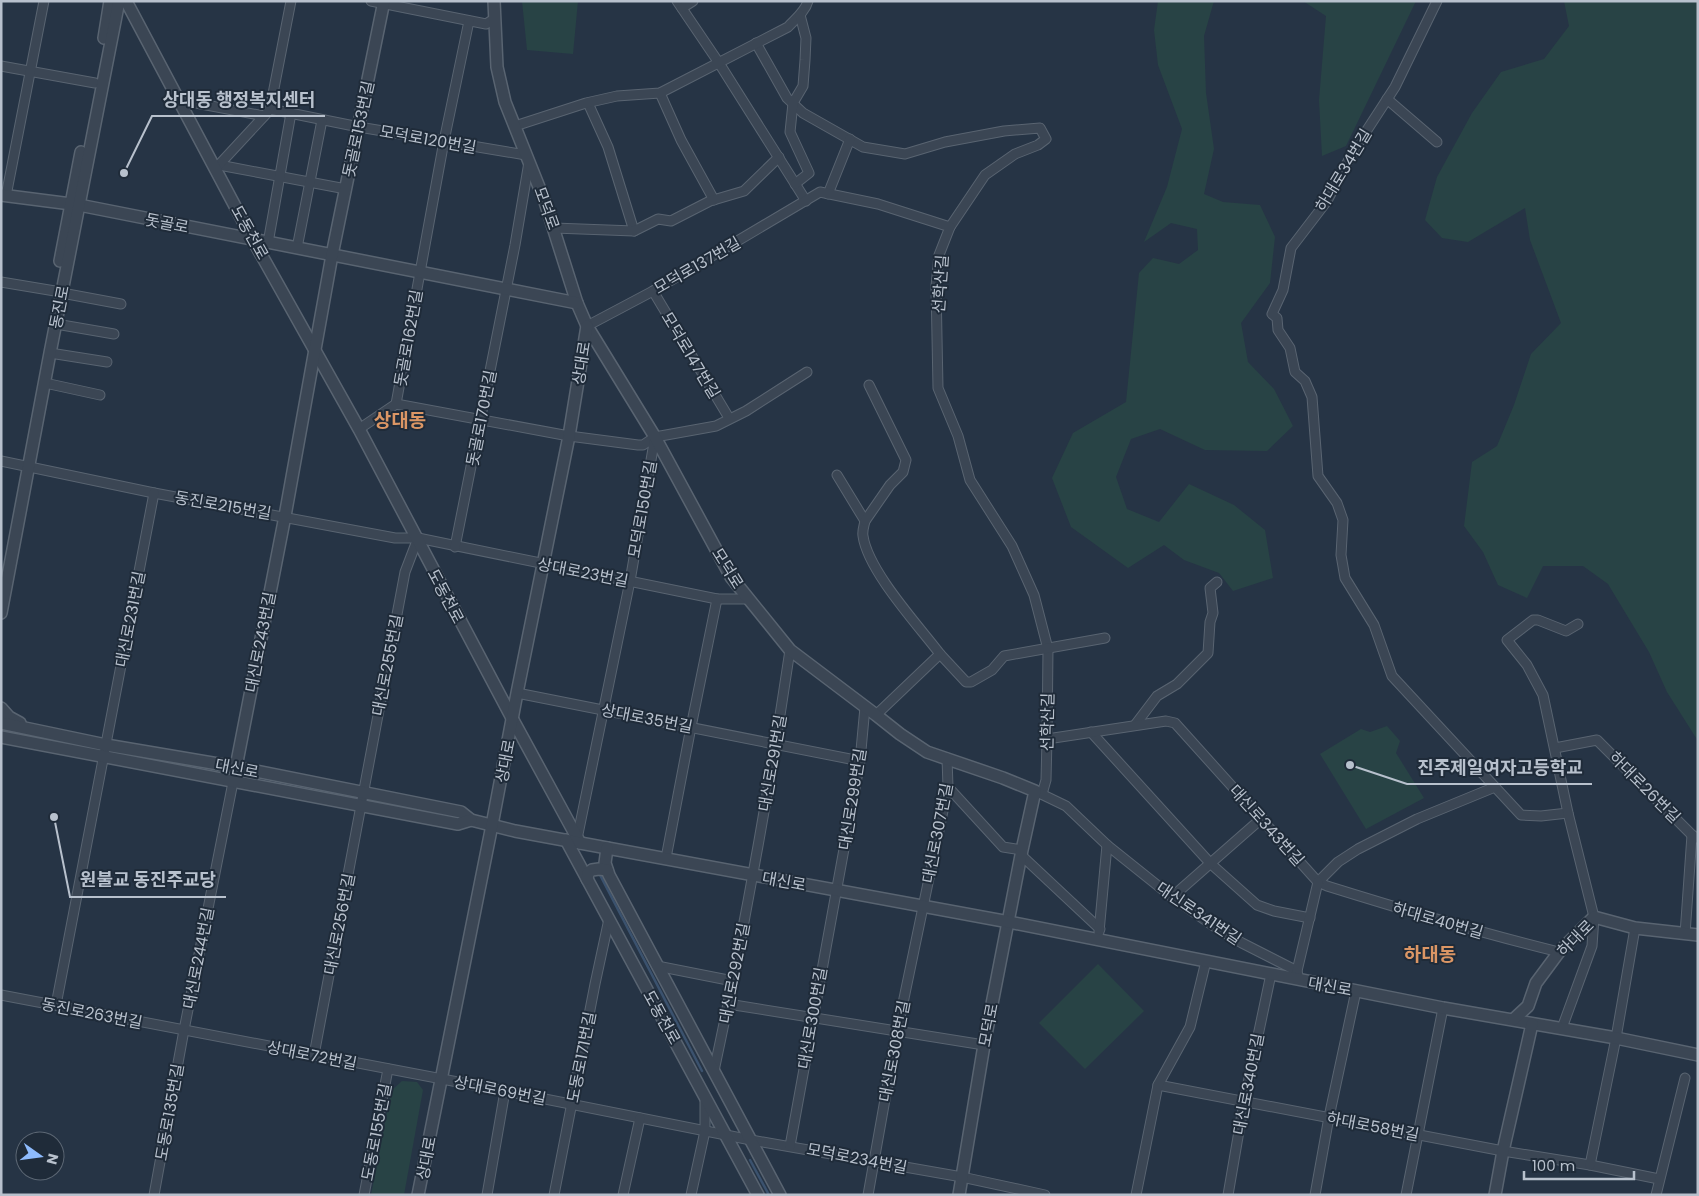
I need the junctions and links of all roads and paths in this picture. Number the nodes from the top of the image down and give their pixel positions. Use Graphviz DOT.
graph roads {
  1 [pos="44,1"];
  2 [pos="110,1"];
  3 [pos="119,1"];
  4 [pos="126,1"];
  5 [pos="291,1"];
  6 [pos="370,1"];
  7 [pos="494,1"];
  8 [pos="693,1"];
  9 [pos="808,1"];
  10 [pos="1438,1"];
  11 [pos="384,3"];
  12 [pos="679,5"];
  13 [pos="800,15"];
  14 [pos="494,18"];
  15 [pos="469,21"];
  16 [pos="756,43"];
  17 [pos="719,64"];
  18 [pos="1,66"];
  19 [pos="30,71"];
  20 [pos="95,83"];
  21 [pos="660,93"];
  22 [pos="1387,99"];
  23 [pos="180,100"];
  24 [pos="588,103"];
  25 [pos="793,103"];
  26 [pos="267,113"];
  27 [pos="291,113"];
  28 [pos="322,120"];
  29 [pos="515,126"];
  30 [pos="358,127"];
  31 [pos="850,140"];
  32 [pos="444,141"];
  33 [pos="1437,142"];
  34 [pos="779,157"];
  35 [pos="528,159"];
  36 [pos="217,167"];
  37 [pos="279,177"];
  38 [pos="309,182"];
  39 [pos="796,184"];
  40 [pos="346,188"];
  41 [pos="828,194"];
  42 [pos="4,195"];
  43 [pos="714,200"];
  44 [pos="806,201"];
  45 [pos="75,205"];
  46 [pos="950,227"];
  47 [pos="554,228"];
  48 [pos="634,231"];
  49 [pos="253,240"];
  50 [pos="268,243"];
  51 [pos="296,248"];
  52 [pos="332,255"];
  53 [pos="420,272"];
  54 [pos="1,282"];
  55 [pos="506,289"];
  56 [pos="653,291"];
  57 [pos="59,292"];
  58 [pos="577,303"];
  59 [pos="121,304"];
  60 [pos="56,324"];
  61 [pos="587,326"];
  62 [pos="114,334"];
  63 [pos="315,348"];
  64 [pos="50,353"];
  65 [pos="107,362"];
  66 [pos="807,372"];
  67 [pos="45,383"];
  68 [pos="868,385"];
  69 [pos="100,395"];
  70 [pos="396,404"];
  71 [pos="729,418"];
  72 [pos="481,421"];
  73 [pos="359,429"];
  74 [pos="569,436"];
  75 [pos="655,438"];
  76 [pos="1,462"];
  77 [pos="25,466"];
  78 [pos="837,475"];
  79 [pos="154,493"];
  80 [pos="285,516"];
  81 [pos="865,521"];
  82 [pos="418,538"];
  83 [pos="455,546"];
  84 [pos="543,564"];
  85 [pos="1,575"];
  86 [pos="630,581"];
  87 [pos="1217,582"];
  88 [pos="748,598"];
  89 [pos="717,599"];
  90 [pos="1,613"];
  91 [pos="1578,624"];
  92 [pos="1105,638"];
  93 [pos="1048,649"];
  94 [pos="790,650"];
  95 [pos="940,654"];
  96 [pos="517,693"];
  97 [pos="864,707"];
  98 [pos="1,708"];
  99 [pos="604,710"];
  100 [pos="876,715"];
  101 [pos="513,720"];
  102 [pos="1,723"];
  103 [pos="1135,725"];
  104 [pos="691,727"];
  105 [pos="32,730"];
  106 [pos="1091,732"];
  107 [pos="1,737"];
  108 [pos="1047,739"];
  109 [pos="19,740"];
  110 [pos="1,744"];
  111 [pos="776,744"];
  112 [pos="1555,748"];
  113 [pos="104,751"];
  114 [pos="947,758"];
  115 [pos="860,761"];
  116 [pos="236,767"];
  117 [pos="233,781"];
  118 [pos="948,787"];
  119 [pos="1495,787"];
  120 [pos="363,792"];
  121 [pos="1039,793"];
  122 [pos="361,806"];
  123 [pos="1568,813"];
  124 [pos="1262,818"];
  125 [pos="471,820"];
  126 [pos="492,825"];
  127 [pos="1695,837"];
  128 [pos="574,841"];
  129 [pos="1107,845"];
  130 [pos="607,848"];
  131 [pos="1021,853"];
  132 [pos="666,858"];
  133 [pos="1211,864"];
  134 [pos="607,870"];
  135 [pos="753,876"];
  136 [pos="587,879"];
  137 [pos="1318,882"];
  138 [pos="836,891"];
  139 [pos="1172,896"];
  140 [pos="922,907"];
  141 [pos="1594,917"];
  142 [pos="1310,918"];
  143 [pos="609,919"];
  144 [pos="1008,922"];
  145 [pos="1635,928"];
  146 [pos="1099,934"];
  147 [pos="1685,934"];
  148 [pos="1698,935"];
  149 [pos="1559,952"];
  150 [pos="1206,961"];
  151 [pos="657,966"];
  152 [pos="1271,974"];
  153 [pos="1298,976"];
  154 [pos="733,981"];
  155 [pos="1356,991"];
  156 [pos="1,995"];
  157 [pos="728,1004"];
  158 [pos="56,1005"];
  159 [pos="1443,1008"];
  160 [pos="812,1018"];
  161 [pos="1514,1019"];
  162 [pos="1532,1024"];
  163 [pos="1562,1028"];
  164 [pos="184,1030"];
  165 [pos="897,1032"];
  166 [pos="1616,1038"];
  167 [pos="984,1045"];
  168 [pos="314,1055"];
  169 [pos="1698,1055"];
  170 [pos="388,1069"];
  171 [pos="714,1071"];
  172 [pos="1685,1078"];
  173 [pos="441,1079"];
  174 [pos="1158,1085"];
  175 [pos="505,1091"];
  176 [pos="705,1102"];
  177 [pos="1244,1102"];
  178 [pos="572,1105"];
  179 [pos="736,1112"];
  180 [pos="1329,1117"];
  181 [pos="640,1118"];
  182 [pos="717,1118"];
  183 [pos="705,1131"];
  184 [pos="1418,1134"];
  185 [pos="726,1135"];
  186 [pos="751,1140"];
  187 [pos="790,1146"];
  188 [pos="1503,1151"];
  189 [pos="760,1156"];
  190 [pos="874,1162"];
  191 [pos="1590,1165"];
  192 [pos="743,1166"];
  193 [pos="962,1177"];
  194 [pos="1659,1179"];
  195 [pos="757,1194"];
  196 [pos="154,1195"];
  197 [pos="364,1195"];
  198 [pos="418,1195"];
  199 [pos="487,1195"];
  200 [pos="554,1195"];
  201 [pos="623,1195"];
  202 [pos="692,1195"];
  203 [pos="780,1195"];
  204 [pos="868,1195"];
  205 [pos="959,1195"];
  206 [pos="1045,1195"];
  207 [pos="1136,1195"];
  208 [pos="1228,1195"];
  209 [pos="1315,1195"];
  210 [pos="1406,1195"];
  211 [pos="1495,1195"];
  212 [pos="1656,1195"];
  1 -- 19 [label="street"];
  2 -- 20 [label="street, 동진로"];
  3 -- 45 [label="street, 동진로"];
  4 -- 23 [label="street, 도동천로"];
  5 -- 26 [label="street"];
  6 -- 11 [label="street"];
  7 -- 14 [label="street, 모덕로"];
  8 -- 12 [label="street"];
  9 -- 13 [label="street"];
  10 -- 22 [label="street, 하대로34번길"];
  11 -- 15 [label="street"];
  11 -- 30 [label="street, 돗골로153번길"];
  12 -- 17 [label="street"];
  13 -- 16 [label="street"];
  13 -- 25 [label="street"];
  14 -- 15 [label="street"];
  14 -- 29 [label="street, 모덕로"];
  15 -- 32 [label="street, 돗골로162번길"];
  16 -- 17 [label="street"];
  16 -- 25 [label="street"];
  17 -- 21 [label="street"];
  17 -- 34 [label="street"];
  18 -- 19 [label="street"];
  19 -- 20 [label="street"];
  19 -- 42 [label="street"];
  20 -- 45 [label="street, 동진로"];
  21 -- 24 [label="street"];
  21 -- 43 [label="street"];
  22 -- 33 [label="street"];
  22 -- 119 [label="street, 하대로34번길"];
  23 -- 26 [label="street, 모덕로120번길"];
  23 -- 36 [label="street, 도동천로"];
  24 -- 29 [label="street"];
  24 -- 48 [label="street"];
  25 -- 31 [label="street"];
  25 -- 39 [label="street"];
  26 -- 27 [label="street, 모덕로120번길"];
  26 -- 36 [label="street"];
  27 -- 28 [label="street, 모덕로120번길"];
  27 -- 37 [label="street"];
  28 -- 30 [label="street, 모덕로120번길"];
  28 -- 38 [label="street"];
  29 -- 35 [label="street, 모덕로"];
  30 -- 32 [label="street, 모덕로120번길"];
  30 -- 40 [label="street, 돗골로153번길"];
  31 -- 41 [label="street"];
  31 -- 46 [label="street, 선학산길"];
  32 -- 35 [label="street, 모덕로120번길"];
  32 -- 53 [label="street, 돗골로162번길"];
  34 -- 39 [label="street"];
  34 -- 43 [label="street"];
  35 -- 47 [label="street, 모덕로"];
  35 -- 55 [label="street, 모덕로"];
  36 -- 37 [label="street"];
  36 -- 49 [label="street, 도동천로"];
  37 -- 38 [label="street"];
  37 -- 50 [label="street"];
  38 -- 40 [label="street"];
  38 -- 51 [label="street"];
  39 -- 44 [label="street"];
  40 -- 52 [label="street, 돗골로153번길"];
  41 -- 44 [label="street"];
  41 -- 46 [label="street"];
  42 -- 45 [label="street, 돗골로"];
  43 -- 48 [label="street"];
  44 -- 56 [label="street, 모덕로137번길"];
  45 -- 49 [label="street, 돗골로"];
  45 -- 57 [label="street, 동진로"];
  46 -- 93 [label="street, 선학산길"];
  47 -- 48 [label="street"];
  47 -- 58 [label="street, 모덕로"];
  49 -- 50 [label="street, 돗골로"];
  49 -- 63 [label="street, 도동천로"];
  50 -- 51 [label="street, 돗골로"];
  51 -- 52 [label="street, 돗골로"];
  52 -- 53 [label="street, 돗골로"];
  52 -- 63 [label="street"];
  53 -- 55 [label="street, 돗골로"];
  53 -- 70 [label="street, 돗골로162번길"];
  54 -- 57 [label="street"];
  55 -- 58 [label="street, 돗골로"];
  55 -- 72 [label="street, 돗골로170번길"];
  56 -- 61 [label="street, 모덕로137번길"];
  56 -- 71 [label="street, 모덕로147번길"];
  57 -- 59 [label="street"];
  57 -- 60 [label="street, 동진로"];
  57 -- 77 [label="street, 동진로"];
  58 -- 61 [label="street, 모덕로"];
  60 -- 62 [label="street"];
  60 -- 64 [label="street, 동진로"];
  61 -- 74 [label="street, 상대로"];
  61 -- 75 [label="street, 모덕로"];
  63 -- 73 [label="street, 도동천로"];
  63 -- 80 [label="street"];
  64 -- 65 [label="street"];
  64 -- 67 [label="street, 동진로"];
  66 -- 71 [label="street"];
  67 -- 69 [label="street"];
  67 -- 77 [label="street, 동진로"];
  68 -- 81 [label="street"];
  70 -- 72 [label="street"];
  70 -- 73 [label="street"];
  71 -- 75 [label="street"];
  72 -- 74 [label="street"];
  72 -- 83 [label="street, 돗골로170번길"];
  73 -- 82 [label="street, 도동천로"];
  74 -- 75 [label="street"];
  74 -- 84 [label="street, 상대로"];
  75 -- 86 [label="street, 모덕로150번길"];
  75 -- 88 [label="street, 모덕로"];
  76 -- 77 [label="street, 동진로215번길"];
  77 -- 79 [label="street, 동진로215번길"];
  77 -- 85 [label="street, 동진로"];
  77 -- 90 [label="street, 동진로"];
  78 -- 81 [label="street"];
  79 -- 80 [label="street, 동진로215번길"];
  79 -- 113 [label="street, 대신로231번길"];
  80 -- 82 [label="street, 동진로215번길"];
  80 -- 116 [label="street, 대신로243번길"];
  81 -- 95 [label="street"];
  82 -- 83 [label="street, 상대로23번길"];
  82 -- 101 [label="street, 도동천로"];
  82 -- 120 [label="street, 대신로255번길"];
  83 -- 84 [label="street, 상대로23번길"];
  84 -- 86 [label="street, 상대로23번길"];
  84 -- 96 [label="street, 상대로"];
  86 -- 89 [label="street, 상대로23번길"];
  86 -- 99 [label="street, 모덕로150번길"];
  87 -- 103 [label="street"];
  88 -- 89 [label="street, 상대로23번길"];
  88 -- 94 [label="street, 모덕로"];
  89 -- 104 [label="street"];
  91 -- 112 [label="street"];
  92 -- 93 [label="street"];
  93 -- 95 [label="street"];
  93 -- 108 [label="street, 선학산길"];
  94 -- 97 [label="street, 모덕로"];
  94 -- 111 [label="street, 대신로291번길"];
  95 -- 100 [label="street"];
  96 -- 99 [label="street, 상대로35번길"];
  96 -- 101 [label="street, 상대로"];
  97 -- 100 [label="street, 모덕로"];
  97 -- 115 [label="street, 대신로299번길"];
  98 -- 105 [label="street"];
  99 -- 104 [label="street, 상대로35번길"];
  99 -- 128 [label="street, 모덕로150번길"];
  100 -- 114 [label="street, 모덕로"];
  101 -- 126 [label="street, 상대로"];
  101 -- 128 [label="street, 도동천로"];
  102 -- 105 [label="street, 대신로"];
  103 -- 106 [label="street"];
  103 -- 124 [label="street, 대신로343번길"];
  104 -- 111 [label="street, 상대로35번길"];
  104 -- 132 [label="street"];
  105 -- 113 [label="street, 대신로"];
  106 -- 108 [label="street"];
  106 -- 133 [label="street"];
  107 -- 109 [label="street, 대신로"];
  108 -- 121 [label="street, 선학산길"];
  109 -- 110 [label="street"];
  109 -- 113 [label="street, 대신로"];
  111 -- 115 [label="street, 상대로35번길"];
  111 -- 135 [label="street, 대신로291번길"];
  112 -- 123 [label="street"];
  112 -- 127 [label="street, 하대로26번길"];
  113 -- 116 [label="street, 대신로"];
  113 -- 117 [label="street, 대신로"];
  113 -- 158 [label="street, 대신로231번길"];
  114 -- 118 [label="street, 대신로307번길"];
  114 -- 121 [label="street, 모덕로"];
  115 -- 138 [label="street, 대신로299번길"];
  116 -- 117 [label="street, 대신로244번길"];
  116 -- 120 [label="street, 대신로"];
  117 -- 122 [label="street, 대신로"];
  117 -- 164 [label="street, 대신로244번길"];
  118 -- 131 [label="street"];
  118 -- 140 [label="street, 대신로307번길"];
  119 -- 123 [label="street, 하대로34번길"];
  119 -- 137 [label="street"];
  120 -- 122 [label="street, 대신로256번길"];
  120 -- 125 [label="street, 대신로"];
  121 -- 129 [label="street, 대신로341번길"];
  121 -- 131 [label="street, 모덕로"];
  122 -- 125 [label="street, 대신로"];
  122 -- 168 [label="street, 대신로256번길"];
  123 -- 141 [label="street"];
  124 -- 133 [label="street"];
  124 -- 137 [label="street, 대신로343번길"];
  125 -- 126 [label="street, 대신로"];
  126 -- 128 [label="street, 대신로"];
  126 -- 173 [label="street, 상대로"];
  127 -- 147 [label="street, 하대로26번길"];
  128 -- 130 [label="street, 대신로"];
  128 -- 136 [label="street, 도동천로"];
  129 -- 139 [label="street, 대신로341번길"];
  129 -- 146 [label="street"];
  130 -- 132 [label="street, 대신로"];
  130 -- 134 [label="street, 도동천로"];
  131 -- 144 [label="street, 모덕로"];
  131 -- 146 [label="street"];
  132 -- 135 [label="street, 대신로"];
  133 -- 139 [label="street"];
  133 -- 142 [label="street"];
  134 -- 136 [label="street"];
  134 -- 151 [label="street, 도동천로"];
  135 -- 138 [label="street, 대신로"];
  135 -- 154 [label="street, 대신로292번길"];
  136 -- 143 [label="street, 도동천로"];
  137 -- 142 [label="street"];
  137 -- 149 [label="street, 하대로40번길"];
  138 -- 140 [label="street, 대신로"];
  138 -- 160 [label="street, 대신로300번길"];
  139 -- 153 [label="street, 대신로341번길"];
  140 -- 144 [label="street, 대신로"];
  140 -- 165 [label="street, 대신로308번길"];
  141 -- 145 [label="street, 하대로"];
  141 -- 149 [label="street, 하대로"];
  141 -- 163 [label="street"];
  142 -- 153 [label="street"];
  143 -- 178 [label="street, 도동로171번길"];
  143 -- 182 [label="street, 도동천로"];
  144 -- 146 [label="street, 대신로"];
  144 -- 167 [label="street, 모덕로"];
  145 -- 147 [label="street, 하대로"];
  145 -- 166 [label="street"];
  146 -- 150 [label="street, 대신로"];
  147 -- 148 [label="street, 하대로"];
  149 -- 161 [label="street, 하대로"];
  150 -- 152 [label="street, 대신로"];
  150 -- 174 [label="street"];
  151 -- 154 [label="street"];
  151 -- 171 [label="street, 도동천로"];
  152 -- 153 [label="street, 대신로"];
  152 -- 177 [label="street, 대신로340번길"];
  153 -- 155 [label="street, 대신로"];
  154 -- 157 [label="street, 대신로292번길"];
  155 -- 159 [label="street, 대신로"];
  155 -- 180 [label="street"];
  156 -- 158 [label="street, 동진로263번길"];
  157 -- 160 [label="street"];
  157 -- 171 [label="street, 대신로292번길"];
  158 -- 164 [label="street, 동진로263번길"];
  159 -- 161 [label="street, 대신로"];
  159 -- 184 [label="street"];
  160 -- 165 [label="street"];
  160 -- 187 [label="street, 대신로300번길"];
  161 -- 162 [label="street, 대신로"];
  162 -- 163 [label="street, 대신로"];
  162 -- 188 [label="street"];
  163 -- 166 [label="street, 대신로"];
  164 -- 168 [label="street, 상대로72번길"];
  164 -- 196 [label="street, 도동로135번길"];
  165 -- 167 [label="street"];
  165 -- 190 [label="street, 대신로308번길"];
  166 -- 169 [label="street, 대신로"];
  166 -- 191 [label="street"];
  167 -- 193 [label="street, 모덕로"];
  168 -- 170 [label="street, 상대로72번길"];
  170 -- 173 [label="street, 상대로72번길"];
  170 -- 197 [label="street, 도동로155번길"];
  171 -- 179 [label="street, 도동천로"];
  172 -- 194 [label="street"];
  173 -- 175 [label="street, 상대로69번길"];
  173 -- 198 [label="street, 상대로"];
  174 -- 177 [label="street, 하대로58번길"];
  174 -- 207 [label="street"];
  175 -- 178 [label="street, 상대로69번길"];
  175 -- 199 [label="street"];
  176 -- 183 [label="street"];
  177 -- 180 [label="street, 하대로58번길"];
  177 -- 208 [label="street, 대신로340번길"];
  178 -- 181 [label="street, 상대로69번길"];
  178 -- 200 [label="street, 도동로171번길"];
  179 -- 182 [label="street"];
  179 -- 186 [label="street, 도동천로"];
  180 -- 184 [label="street, 하대로58번길"];
  180 -- 209 [label="street"];
  181 -- 183 [label="street, 상대로69번길"];
  181 -- 201 [label="street"];
  182 -- 185 [label="street, 도동천로"];
  183 -- 185 [label="street, 상대로69번길"];
  183 -- 202 [label="street"];
  184 -- 188 [label="street, 하대로58번길"];
  184 -- 210 [label="street"];
  185 -- 186 [label="street, 모덕로234번길"];
  185 -- 192 [label="street, 도동천로"];
  186 -- 187 [label="street, 모덕로234번길"];
  186 -- 189 [label="street, 도동천로"];
  187 -- 190 [label="street, 모덕로234번길"];
  188 -- 191 [label="street, 하대로58번길"];
  188 -- 211 [label="street"];
  189 -- 192 [label="street"];
  189 -- 203 [label="street, 도동천로"];
  190 -- 193 [label="street, 모덕로234번길"];
  190 -- 204 [label="street, 대신로308번길"];
  191 -- 194 [label="street, 하대로58번길"];
  192 -- 195 [label="street, 도동천로"];
  193 -- 205 [label="street, 모덕로"];
  193 -- 206 [label="street, 모덕로234번길"];
  194 -- 212 [label="street"];
}
